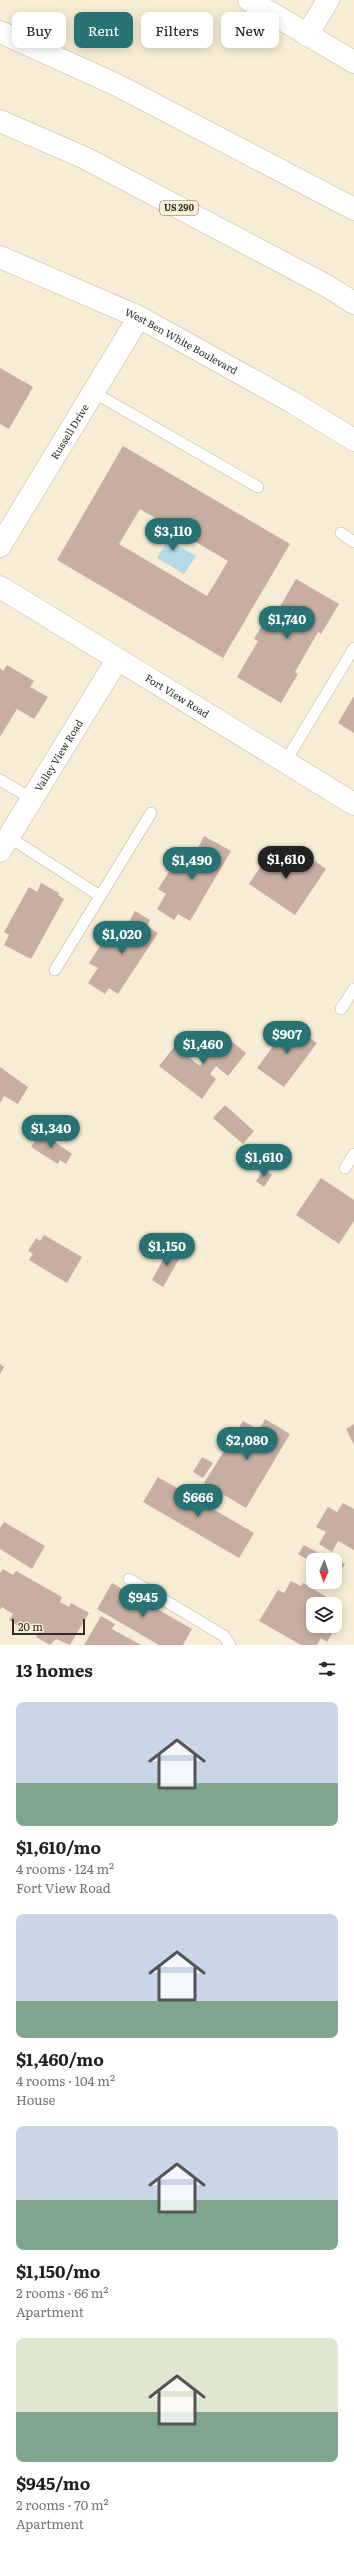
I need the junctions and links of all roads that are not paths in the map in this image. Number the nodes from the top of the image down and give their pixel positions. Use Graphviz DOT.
graph roads {
  1 [pos="249,0"];
  2 [pos="328,0"];
  3 [pos="0,32"];
  4 [pos="307,35"];
  5 [pos="354,62"];
  6 [pos="0,121"];
  7 [pos="354,209"];
  8 [pos="0,257"];
  9 [pos="354,303"];
  10 [pos="139,317"];
  11 [pos="93,392"];
  12 [pos="354,440"];
  13 [pos="258,487"];
  14 [pos="341,533"];
  15 [pos="354,542"];
  16 [pos="0,546"];
  17 [pos="0,587"];
  18 [pos="354,648"];
  19 [pos="117,660"];
  20 [pos="285,762"];
  21 [pos="0,780"];
  22 [pos="32,799"];
  23 [pos="354,804"];
  24 [pos="152,813"];
  25 [pos="4,844"];
  26 [pos="100,896"];
  27 [pos="55,970"];
  28 [pos="354,989"];
  29 [pos="341,1009"];
  30 [pos="354,1154"];
  31 [pos="345,1168"];
  32 [pos="129,1578"];
  33 [pos="230,1645"];
  1 -- 4 [label="main road"];
  2 -- 4 [label="main road"];
  3 -- 7 [label="main road"];
  4 -- 5 [label="main road"];
  6 -- 9 [label="main road, US 290"];
  8 -- 10 [label="main road, West Ben White Boulevard"];
  10 -- 11 [label="main road, Russell Drive"];
  10 -- 12 [label="main road, West Ben White Boulevard"];
  11 -- 13 [label="lane"];
  11 -- 16 [label="main road, Russell Drive"];
  14 -- 15 [label="lane"];
  17 -- 19 [label="main road, Fort View Road"];
  18 -- 20 [label="lane"];
  19 -- 20 [label="main road, Fort View Road"];
  19 -- 22 [label="main road, Valley View Road"];
  20 -- 23 [label="main road, Fort View Road"];
  21 -- 22 [label="lane"];
  22 -- 25 [label="main road, Valley View Road"];
  24 -- 26 [label="lane"];
  25 -- 26 [label="lane"];
  26 -- 27 [label="lane"];
  28 -- 29 [label="lane"];
  30 -- 31 [label="lane"];
  32 -- 33 [label="lane"];
}
